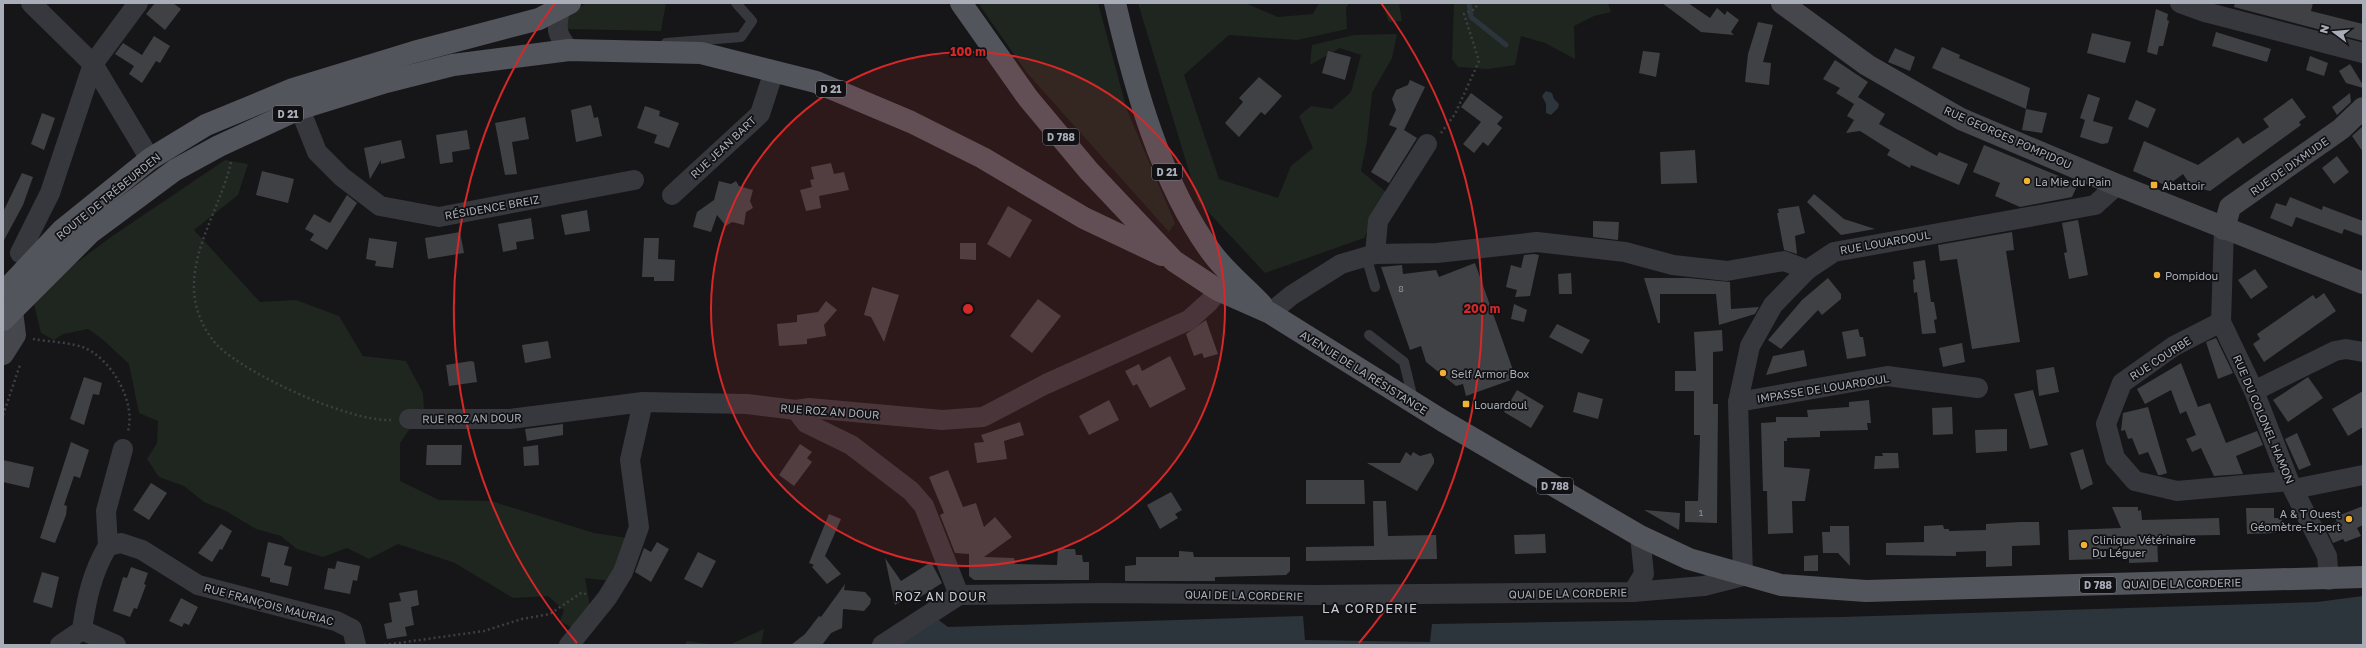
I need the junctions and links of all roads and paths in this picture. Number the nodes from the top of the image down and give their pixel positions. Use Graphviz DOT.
graph roads {
  1 [pos="31,3"];
  2 [pos="138,3"];
  3 [pos="736,3"];
  4 [pos="961,3"];
  5 [pos="1115,3"];
  6 [pos="1478,3"];
  7 [pos="1782,3"];
  8 [pos="2180,3"];
  9 [pos="2222,3"];
  10 [pos="565,6"];
  11 [pos="2205,12"];
  12 [pos="569,50"];
  13 [pos="2363,53"];
  14 [pos="93,64"];
  15 [pos="774,71"];
  16 [pos="296,99"];
  17 [pos="2363,108"];
  18 [pos="229,141"];
  19 [pos="1427,144"];
  20 [pos="150,159"];
  21 [pos="634,180"];
  22 [pos="2117,185"];
  23 [pos="672,195"];
  24 [pos="2224,229"];
  25 [pos="20,253"];
  26 [pos="1370,255"];
  27 [pos="1174,261"];
  28 [pos="1807,270"];
  29 [pos="2363,283"];
  30 [pos="1374,287"];
  31 [pos="1218,290"];
  32 [pos="1270,313"];
  33 [pos="8,315"];
  34 [pos="2221,322"];
  35 [pos="1369,335"];
  36 [pos="2363,352"];
  37 [pos="12,357"];
  38 [pos="1978,388"];
  39 [pos="2254,391"];
  40 [pos="643,402"];
  41 [pos="1738,402"];
  42 [pos="1414,403"];
  43 [pos="796,410"];
  44 [pos="3,415"];
  45 [pos="409,419"];
  46 [pos="123,449"];
  47 [pos="2363,475"];
  48 [pos="2291,485"];
  49 [pos="1640,536"];
  50 [pos="108,546"];
  51 [pos="1743,576"];
  52 [pos="2363,577"];
  53 [pos="2329,580"];
  54 [pos="1866,591"];
  55 [pos="1633,592"];
  56 [pos="581,593"];
  57 [pos="959,595"];
  58 [pos="82,630"];
  59 [pos="60,645"];
  60 [pos="116,645"];
  61 [pos="356,645"];
  62 [pos="384,645"];
  63 [pos="569,645"];
  64 [pos="882,645"];
  1 -- 14 [label="street"];
  2 -- 14 [label="street"];
  3 -- 12 [label="lane"];
  4 -- 27 [label="main road, AVENUE DE LA RÉSISTANCE / D 788"];
  5 -- 32 [label="main road, D 21"];
  6 -- 19 [label="path"];
  7 -- 22 [label="main road, RUE GEORGES POMPIDOU"];
  8 -- 11 [label="street"];
  9 -- 11 [label="street"];
  10 -- 12 [label="street"];
  10 -- 16 [label="main road, D 21"];
  11 -- 13 [label="street"];
  12 -- 15 [label="main road, D 21"];
  12 -- 16 [label="main road, D 21"];
  14 -- 20 [label="street"];
  14 -- 25 [label="street"];
  15 -- 23 [label="street, RUE JEAN BART"];
  15 -- 27 [label="main road, D 21"];
  16 -- 18 [label="main road, D 21"];
  16 -- 20 [label="main road, ROUTE DE TRÉBEURDEN / D 21"];
  16 -- 21 [label="street, RÉSIDENCE BREIZ"];
  17 -- 24 [label="main road, RUE DE DIXMUDE"];
  18 -- 33 [label="main road, D 21"];
  18 -- 45 [label="path"];
  19 -- 26 [label="street"];
  20 -- 33 [label="main road, ROUTE DE TRÉBEURDEN / D 21"];
  22 -- 24 [label="main road, RUE GEORGES POMPIDOU"];
  22 -- 28 [label="street, RUE LOUARDOUL"];
  24 -- 29 [label="main road, RUE GEORGES POMPIDOU"];
  24 -- 34 [label="street, RUE DU COLONEL HAMON"];
  26 -- 28 [label="street"];
  26 -- 30 [label="lane"];
  26 -- 32 [label="street"];
  27 -- 31 [label="main road, AVENUE DE LA RÉSISTANCE / D 788"];
  28 -- 41 [label="street, RUE LOUARDOUL"];
  31 -- 32 [label="main road, AVENUE DE LA RÉSISTANCE / D 788"];
  31 -- 43 [label="street, RUE ROZ AN DOUR"];
  32 -- 42 [label="main road, AVENUE DE LA RÉSISTANCE / D 788"];
  33 -- 37 [label="main road"];
  33 -- 46 [label="path"];
  34 -- 39 [label="street, RUE DU COLONEL HAMON"];
  34 -- 48 [label="street, RUE COURBE"];
  35 -- 42 [label="lane"];
  36 -- 39 [label="street"];
  37 -- 44 [label="path"];
  38 -- 41 [label="street, IMPASSE DE LOUARDOUL"];
  39 -- 48 [label="street, RUE DU COLONEL HAMON"];
  40 -- 43 [label="street, RUE ROZ AN DOUR"];
  40 -- 45 [label="street, RUE ROZ AN DOUR"];
  40 -- 63 [label="street"];
  41 -- 51 [label="street, RUE LOUARDOUL"];
  42 -- 49 [label="main road, AVENUE DE LA RÉSISTANCE / D 788"];
  43 -- 57 [label="street"];
  46 -- 50 [label="street"];
  47 -- 48 [label="street, RUE COURBE"];
  48 -- 53 [label="street, RUE DU COLONEL HAMON"];
  49 -- 51 [label="main road, AVENUE DE LA RÉSISTANCE / D 788"];
  49 -- 55 [label="street"];
  50 -- 58 [label="street"];
  50 -- 61 [label="street, RUE FRANÇOIS MAURIAC"];
  51 -- 54 [label="main road, AVENUE DE LA RÉSISTANCE / D 788"];
  51 -- 55 [label="street, QUAI DE LA CORDERIE"];
  52 -- 53 [label="main road, D 788"];
  53 -- 54 [label="main road, QUAI DE LA CORDERIE / D 788"];
  55 -- 57 [label="street, QUAI DE LA CORDERIE"];
  56 -- 62 [label="path"];
  57 -- 64 [label="street"];
  58 -- 59 [label="street"];
  58 -- 60 [label="street"];
}
